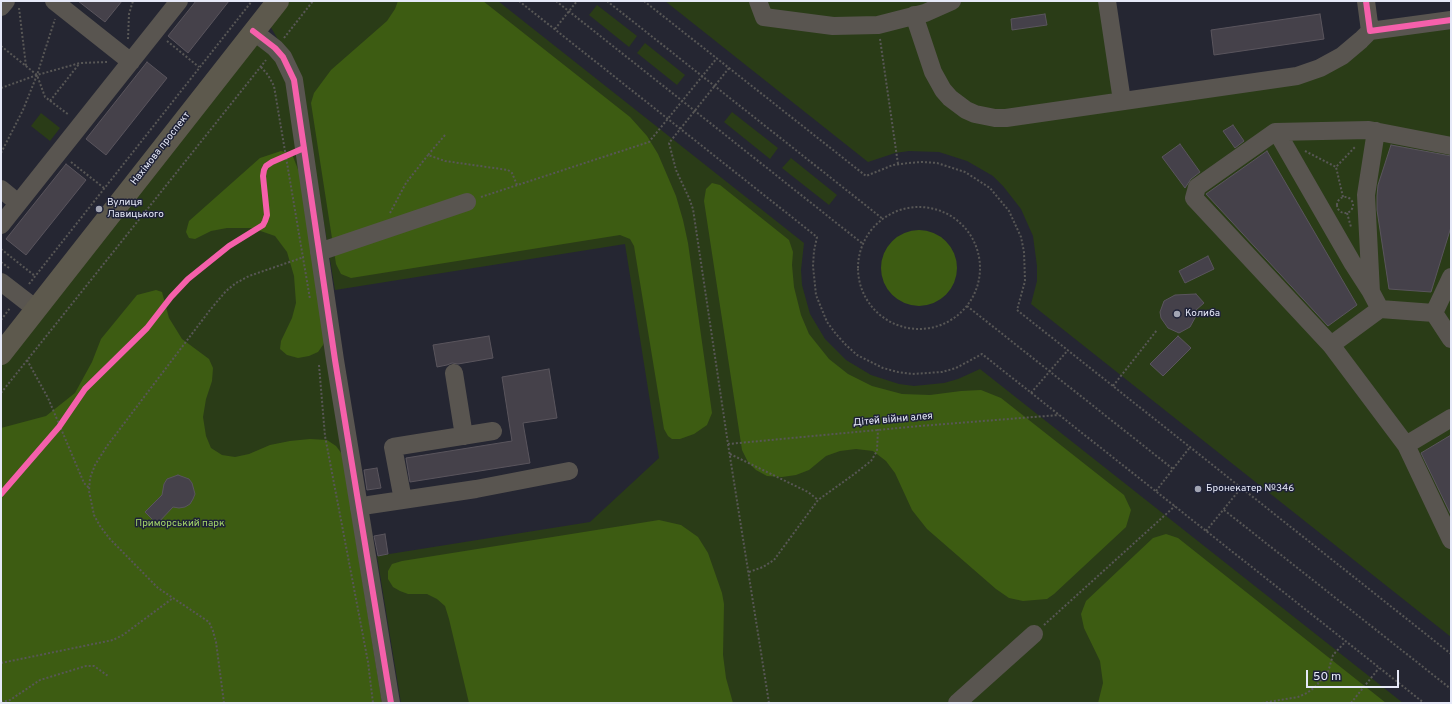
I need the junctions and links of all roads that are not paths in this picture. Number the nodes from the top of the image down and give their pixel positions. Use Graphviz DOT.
graph roads {
  1 [pos="6,1"];
  2 [pos="179,1"];
  3 [pos="278,1"];
  4 [pos="758,1"];
  5 [pos="952,1"];
  6 [pos="1107,1"];
  7 [pos="1366,1"];
  8 [pos="57,3"];
  9 [pos="1,7"];
  10 [pos="914,15"];
  11 [pos="1451,20"];
  12 [pos="253,31"];
  13 [pos="1370,31"];
  14 [pos="131,62"];
  15 [pos="1122,101"];
  16 [pos="1373,131"];
  17 [pos="1279,135"];
  18 [pos="1451,146"];
  19 [pos="1,189"];
  20 [pos="466,202"];
  21 [pos="18,203"];
  22 [pos="1,225"];
  23 [pos="319,252"];
  24 [pos="1451,276"];
  25 [pos="1,282"];
  26 [pos="1371,292"];
  27 [pos="36,309"];
  28 [pos="1380,309"];
  29 [pos="1434,314"];
  30 [pos="1451,339"];
  31 [pos="1331,345"];
  32 [pos="1,354"];
  33 [pos="454,373"];
  34 [pos="1451,418"];
  35 [pos="493,431"];
  36 [pos="464,436"];
  37 [pos="1406,445"];
  38 [pos="569,471"];
  39 [pos="403,500"];
  40 [pos="359,508"];
  41 [pos="1451,540"];
  42 [pos="1034,634"];
  43 [pos="391,703"];
  44 [pos="957,703"];
  1 -- 9 [label="street"];
  2 -- 14 [label="street"];
  3 -- 12 [label="main road, Нахімова проспект"];
  4 -- 10 [label="street"];
  5 -- 10 [label="street"];
  6 -- 15 [label="street"];
  7 -- 13 [label="street"];
  8 -- 14 [label="street"];
  10 -- 15 [label="street"];
  11 -- 13 [label="street"];
  12 -- 23 [label="street"];
  12 -- 27 [label="main road, Нахімова проспект"];
  13 -- 15 [label="street"];
  14 -- 21 [label="street"];
  16 -- 17 [label="street"];
  16 -- 18 [label="street"];
  16 -- 26 [label="street"];
  17 -- 26 [label="street"];
  17 -- 31 [label="street"];
  19 -- 21 [label="street"];
  20 -- 23 [label="street"];
  21 -- 22 [label="street"];
  23 -- 40 [label="street"];
  24 -- 29 [label="street"];
  25 -- 27 [label="street"];
  26 -- 28 [label="street"];
  27 -- 32 [label="main road, Нахімова проспект"];
  28 -- 29 [label="street"];
  28 -- 31 [label="street"];
  29 -- 30 [label="street"];
  31 -- 37 [label="street"];
  33 -- 36 [label="street"];
  34 -- 37 [label="street"];
  35 -- 36 [label="street"];
  36 -- 39 [label="street"];
  37 -- 41 [label="street"];
  38 -- 39 [label="street"];
  39 -- 40 [label="street"];
  40 -- 43 [label="street"];
  42 -- 44 [label="street"];
}
